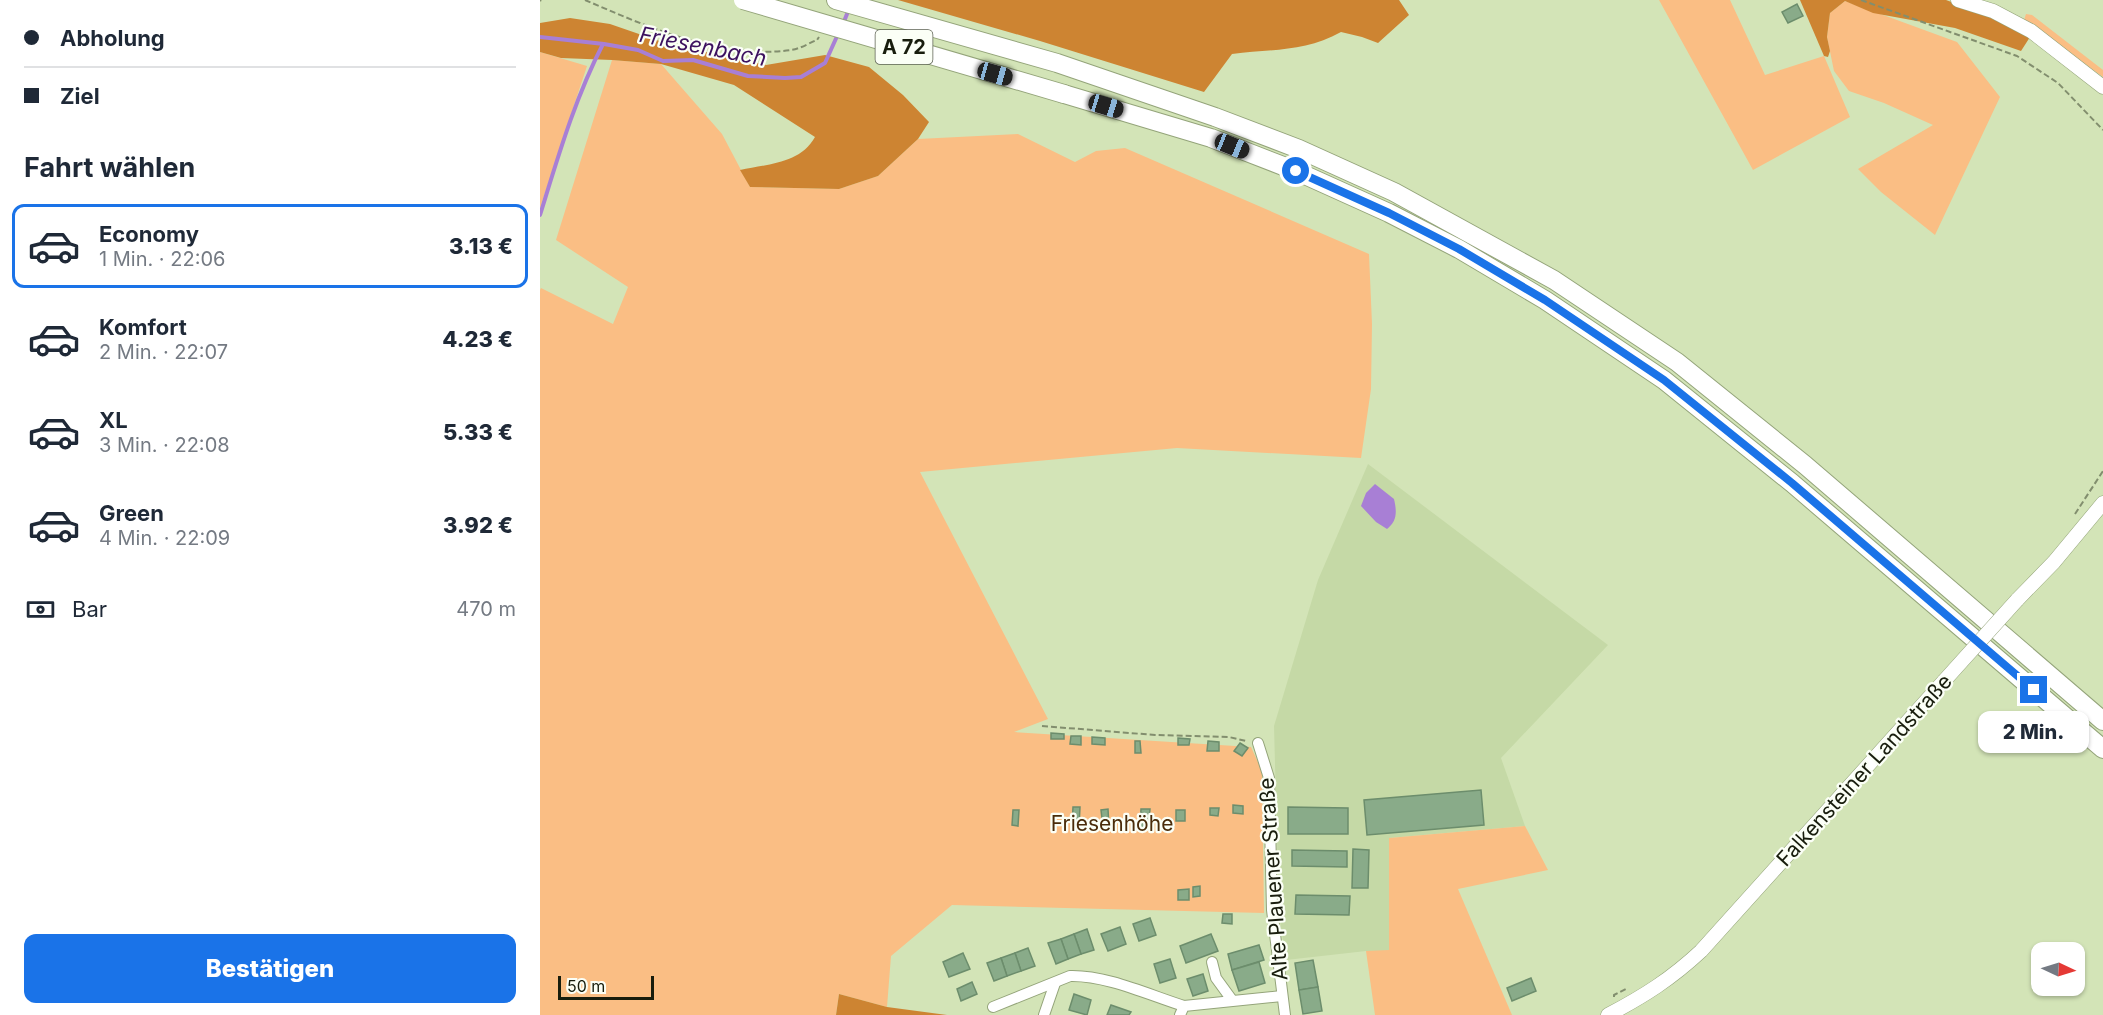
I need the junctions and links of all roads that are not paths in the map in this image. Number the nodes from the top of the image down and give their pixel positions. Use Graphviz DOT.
graph roads {
  1 [pos="743,0"];
  2 [pos="836,0"];
  3 [pos="1958,0"];
  4 [pos="2103,87"];
  5 [pos="2103,503"];
  6 [pos="2103,721"];
  7 [pos="1258,743"];
  8 [pos="2103,749"];
  9 [pos="1212,962"];
  10 [pos="1055,983"];
  11 [pos="1282,996"];
  12 [pos="1232,1000"];
  13 [pos="993,1007"];
  14 [pos="1182,1011"];
  15 [pos="1044,1015"];
  16 [pos="1285,1015"];
  17 [pos="1608,1015"];
  1 -- 8 [label="highway, A 72, bridge"];
  2 -- 6 [label="highway, A 72"];
  3 -- 4 [label="main road"];
  5 -- 17 [label="main road, Falkensteiner Landstraße, bridge"];
  7 -- 11 [label="street, Alte Plauener Straße"];
  9 -- 12 [label="street"];
  10 -- 13 [label="street"];
  10 -- 14 [label="street"];
  10 -- 15 [label="street"];
  11 -- 12 [label="street"];
  11 -- 16 [label="street, Alte Plauener Straße"];
  12 -- 14 [label="street"];
}
